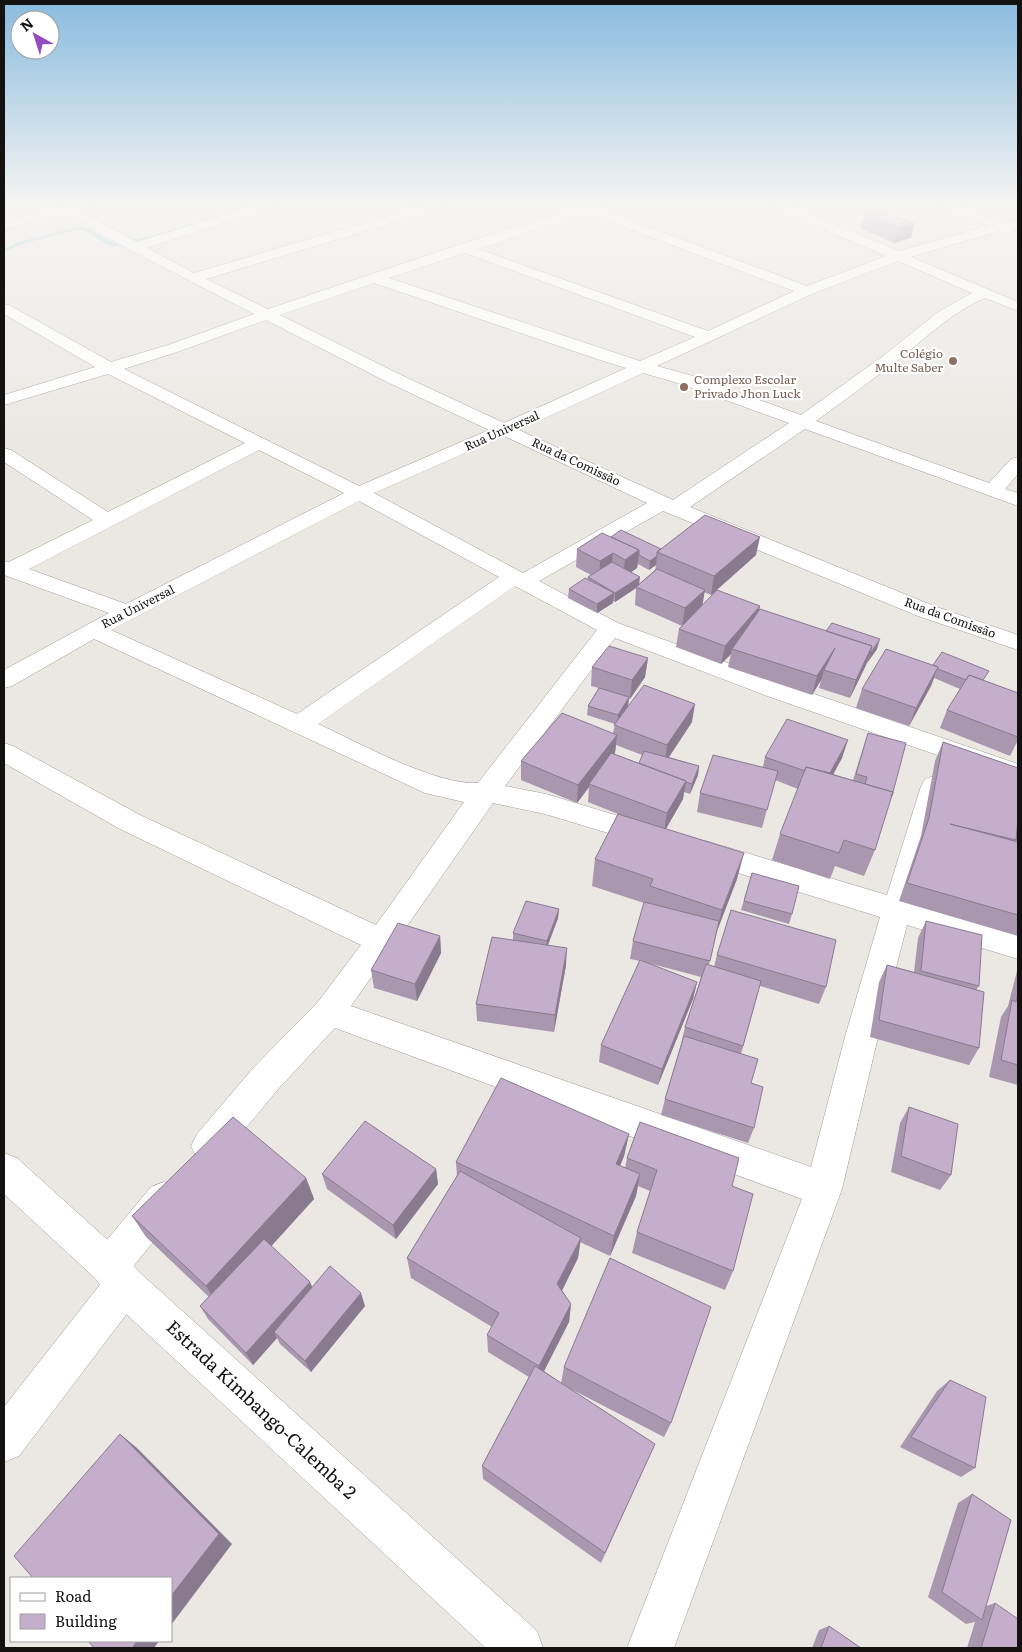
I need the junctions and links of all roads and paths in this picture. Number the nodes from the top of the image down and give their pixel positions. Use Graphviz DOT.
graph roads {
  1 [pos="201,282"];
  2 [pos="362,282"];
  3 [pos="386,282"];
  4 [pos="558,282"];
  5 [pos="784,282"];
  6 [pos="830,282"];
  7 [pos="959,282"];
  8 [pos="807,291"];
  9 [pos="985,293"];
  10 [pos="1018,307"];
  11 [pos="4,308"];
  12 [pos="266,315"];
  13 [pos="708,336"];
  14 [pos="643,366"];
  15 [pos="108,367"];
  16 [pos="4,400"];
  17 [pos="803,422"];
  18 [pos="506,429"];
  19 [pos="259,443"];
  20 [pos="4,454"];
  21 [pos="1018,463"];
  22 [pos="993,490"];
  23 [pos="359,493"];
  24 [pos="1018,500"];
  25 [pos="669,505"];
  26 [pos="108,520"];
  27 [pos="7,568"];
  28 [pos="519,578"];
  29 [pos="127,612"];
  30 [pos="610,628"];
  31 [pos="93,630"];
  32 [pos="1018,644"];
  33 [pos="4,680"];
  34 [pos="299,725"];
  35 [pos="946,749"];
  36 [pos="4,752"];
  37 [pos="1018,774"];
  38 [pos="486,792"];
  39 [pos="896,910"];
  40 [pos="381,941"];
  41 [pos="1018,947"];
  42 [pos="329,1012"];
  43 [pos="4,1170"];
  44 [pos="824,1189"];
  45 [pos="117,1276"];
  46 [pos="4,1441"];
  47 [pos="520,1648"];
  48 [pos="651,1648"];
  1 -- 12 [label="street, Rua da Comissão"];
  2 -- 12 [label="street"];
  3 -- 14 [label="street"];
  4 -- 13 [label="street"];
  5 -- 8 [label="street"];
  6 -- 8 [label="street, Rua Universal"];
  7 -- 9 [label="street"];
  8 -- 13 [label="street, Rua Universal"];
  9 -- 10 [label="street"];
  9 -- 17 [label="street"];
  11 -- 15 [label="street"];
  12 -- 15 [label="street"];
  12 -- 18 [label="street, Rua da Comissão"];
  13 -- 14 [label="street, Rua Universal"];
  14 -- 17 [label="street"];
  14 -- 18 [label="street, Rua Universal"];
  15 -- 16 [label="street"];
  15 -- 19 [label="street"];
  17 -- 22 [label="street"];
  17 -- 25 [label="street"];
  18 -- 23 [label="street, Rua Universal"];
  18 -- 25 [label="street, Rua da Comissão"];
  19 -- 23 [label="street"];
  19 -- 26 [label="street"];
  20 -- 26 [label="street"];
  21 -- 22 [label="street"];
  22 -- 24 [label="street"];
  23 -- 28 [label="street"];
  23 -- 29 [label="street, Rua Universal"];
  25 -- 28 [label="street"];
  25 -- 32 [label="street, Rua da Comissão"];
  26 -- 27 [label="street"];
  27 -- 29 [label="street"];
  28 -- 30 [label="street"];
  28 -- 34 [label="street"];
  29 -- 31 [label="street, Rua Universal"];
  30 -- 35 [label="street"];
  30 -- 38 [label="street"];
  31 -- 33 [label="street, Rua Universal"];
  31 -- 34 [label="street"];
  34 -- 38 [label="street"];
  35 -- 37 [label="street"];
  35 -- 39 [label="street"];
  36 -- 40 [label="street"];
  38 -- 39 [label="street"];
  38 -- 40 [label="street"];
  39 -- 41 [label="street"];
  39 -- 44 [label="street"];
  40 -- 42 [label="street"];
  42 -- 44 [label="street"];
  42 -- 45 [label="street"];
  43 -- 45 [label="street, Estrada Kimbango-Calemba 2"];
  44 -- 48 [label="street"];
  45 -- 46 [label="street"];
  45 -- 47 [label="street, Estrada Kimbango-Calemba 2"];
}
